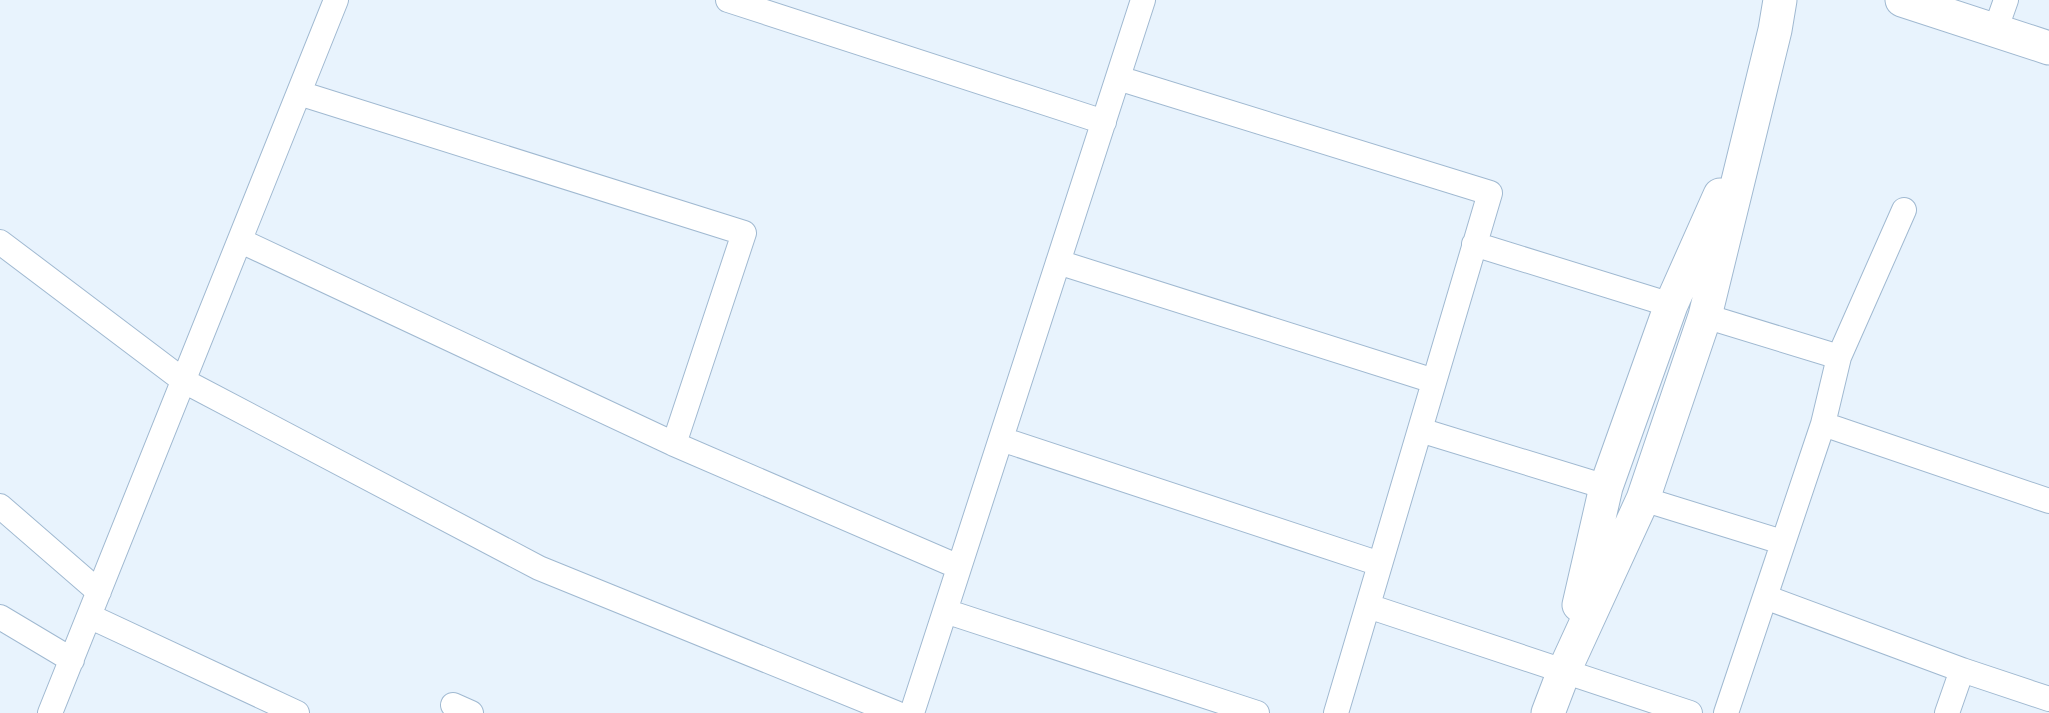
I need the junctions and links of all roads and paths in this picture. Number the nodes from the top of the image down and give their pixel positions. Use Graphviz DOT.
graph roads {
  1 [pos="336,0"];
  2 [pos="728,0"];
  3 [pos="1143,0"];
  4 [pos="1780,0"];
  5 [pos="1902,0"];
  6 [pos="2006,0"];
  7 [pos="1995,31"];
  8 [pos="2049,48"];
  9 [pos="1118,78"];
  10 [pos="299,93"];
  11 [pos="1755,114"];
  12 [pos="1104,122"];
  13 [pos="1904,210"];
  14 [pos="241,241"];
  15 [pos="0,243"];
  16 [pos="1474,244"];
  17 [pos="1058,262"];
  18 [pos="1671,305"];
  19 [pos="1705,316"];
  20 [pos="1839,357"];
  21 [pos="184,381"];
  22 [pos="1434,381"];
  23 [pos="1823,424"];
  24 [pos="1420,429"];
  25 [pos="1001,439"];
  26 [pos="674,444"];
  27 [pos="1606,487"];
  28 [pos="1643,499"];
  29 [pos="2049,501"];
  30 [pos="0,506"];
  31 [pos="1782,542"];
  32 [pos="1380,564"];
  33 [pos="959,567"];
  34 [pos="99,592"];
  35 [pos="1765,597"];
  36 [pos="1368,606"];
  37 [pos="945,611"];
  38 [pos="89,616"];
  39 [pos="0,617"];
  40 [pos="72,660"];
  41 [pos="1962,670"];
  42 [pos="1564,671"];
  43 [pos="2049,699"];
  44 [pos="50,713"];
  45 [pos="297,713"];
  46 [pos="896,713"];
  47 [pos="912,713"];
  48 [pos="1257,713"];
  49 [pos="1336,713"];
  50 [pos="1548,713"];
  51 [pos="1690,713"];
  52 [pos="1726,713"];
  53 [pos="1947,713"];
  1 -- 10 [label="street"];
  2 -- 12 [label="street"];
  3 -- 9 [label="street"];
  4 -- 11 [label="street"];
  5 -- 7 [label="street"];
  6 -- 7 [label="street"];
  7 -- 8 [label="street"];
  9 -- 12 [label="street"];
  9 -- 16 [label="street"];
  10 -- 14 [label="street"];
  10 -- 26 [label="street"];
  11 -- 18 [label="street"];
  11 -- 19 [label="street"];
  12 -- 17 [label="street"];
  13 -- 20 [label="street"];
  14 -- 21 [label="street"];
  14 -- 26 [label="street"];
  15 -- 21 [label="street"];
  16 -- 18 [label="street"];
  16 -- 22 [label="street"];
  17 -- 22 [label="street"];
  17 -- 25 [label="street"];
  18 -- 27 [label="street"];
  19 -- 20 [label="street"];
  19 -- 28 [label="street"];
  20 -- 23 [label="street"];
  21 -- 34 [label="street"];
  21 -- 46 [label="street"];
  22 -- 24 [label="street"];
  23 -- 29 [label="street"];
  23 -- 31 [label="street"];
  24 -- 27 [label="street"];
  24 -- 32 [label="street"];
  25 -- 32 [label="street"];
  25 -- 33 [label="street"];
  26 -- 33 [label="street"];
  27 -- 42 [label="street"];
  28 -- 31 [label="street"];
  28 -- 42 [label="street"];
  30 -- 34 [label="street"];
  31 -- 35 [label="street"];
  32 -- 36 [label="street"];
  33 -- 37 [label="street"];
  34 -- 38 [label="street"];
  35 -- 41 [label="street"];
  35 -- 52 [label="street"];
  36 -- 42 [label="street"];
  36 -- 49 [label="street"];
  37 -- 47 [label="street"];
  37 -- 48 [label="street"];
  38 -- 40 [label="street"];
  38 -- 45 [label="street"];
  39 -- 40 [label="street"];
  40 -- 44 [label="street"];
  41 -- 43 [label="street"];
  41 -- 53 [label="street"];
  42 -- 50 [label="street"];
  42 -- 51 [label="street"];
}
